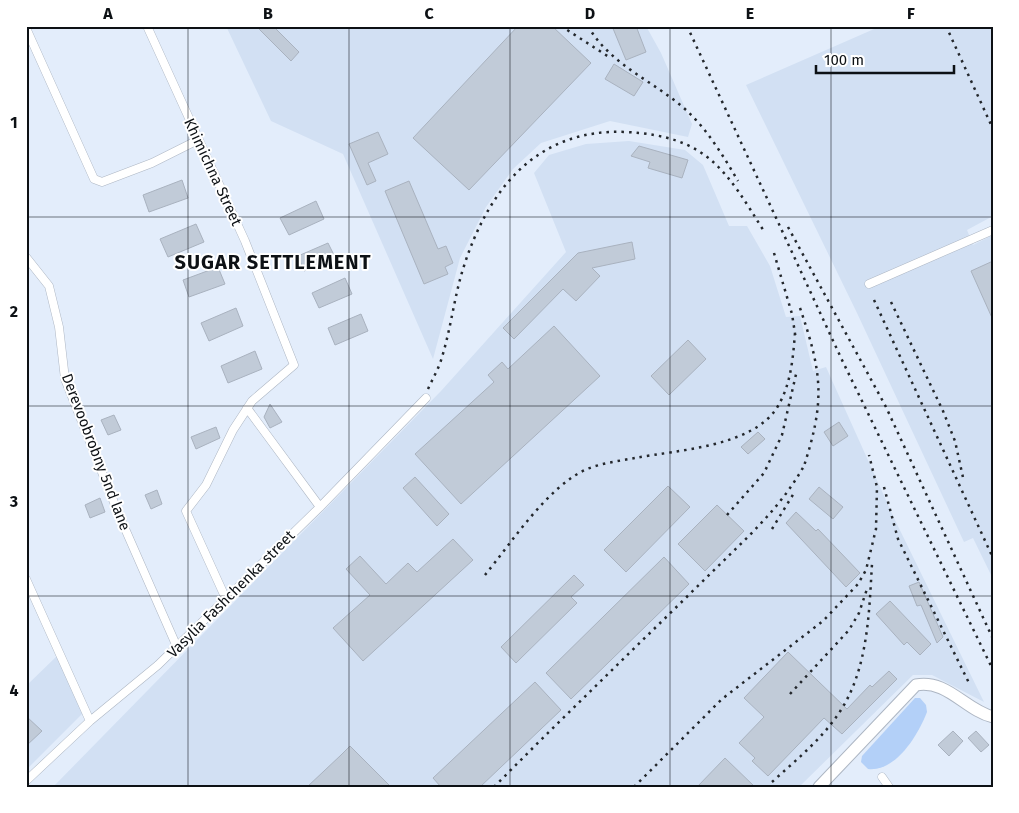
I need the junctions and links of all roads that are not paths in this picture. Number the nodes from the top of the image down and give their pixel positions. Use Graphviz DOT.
graph roads {
  1 [pos="147,26"];
  2 [pos="26,28"];
  3 [pos="198,140"];
  4 [pos="993,230"];
  5 [pos="26,257"];
  6 [pos="869,284"];
  7 [pos="426,398"];
  8 [pos="247,408"];
  9 [pos="320,507"];
  10 [pos="26,579"];
  11 [pos="226,599"];
  12 [pos="177,647"];
  13 [pos="990,716"];
  14 [pos="90,721"];
  15 [pos="882,777"];
  16 [pos="26,781"];
  17 [pos="819,787"];
  18 [pos="889,787"];
  1 -- 3 [label="street, Khimichna Street"];
  2 -- 3 [label="street"];
  3 -- 8 [label="street, Khimichna Street"];
  4 -- 6 [label="street"];
  5 -- 12 [label="street, Derevoobrobny 5nd lane"];
  7 -- 9 [label="street, Vasylia Fashchenka street"];
  8 -- 9 [label="street"];
  8 -- 11 [label="street, Khimichna Street"];
  9 -- 11 [label="street, Vasylia Fashchenka street"];
  10 -- 14 [label="street"];
  11 -- 12 [label="street, Vasylia Fashchenka street"];
  12 -- 14 [label="street, Vasylia Fashchenka street"];
  13 -- 17 [label="main road"];
  14 -- 16 [label="street, Vasylia Fashchenka street"];
  15 -- 18 [label="street"];
}
